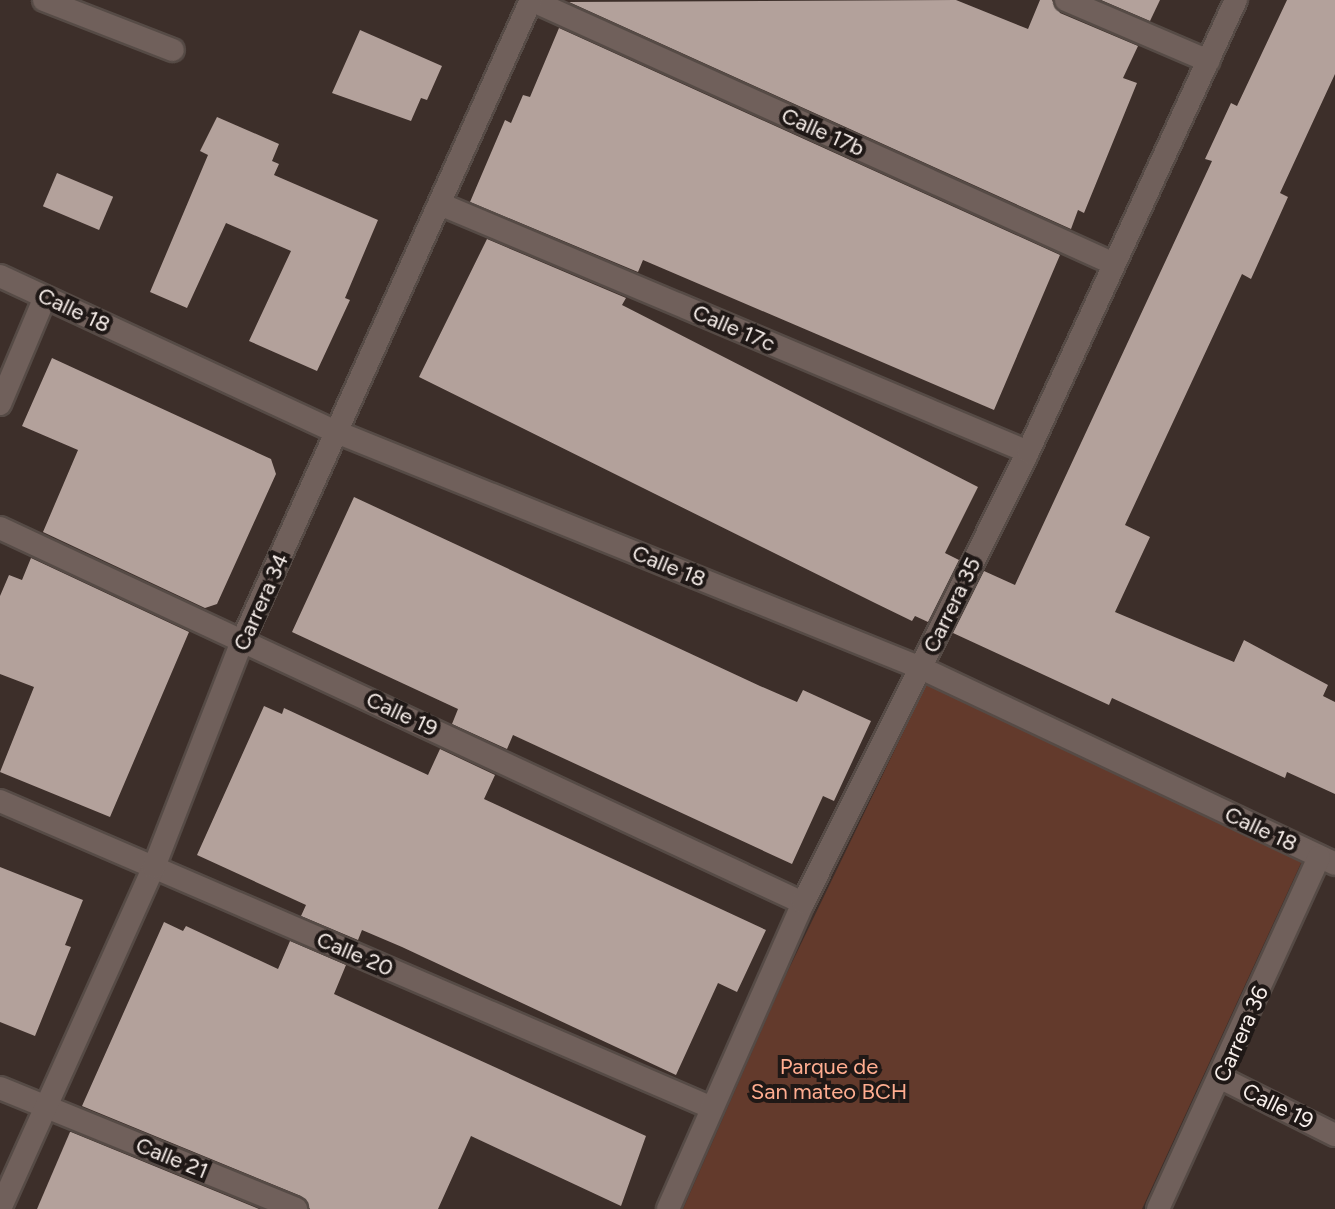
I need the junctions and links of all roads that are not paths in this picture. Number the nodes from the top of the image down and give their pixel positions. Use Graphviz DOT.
graph roads {
  1 [pos="44,0"];
  2 [pos="531,0"];
  3 [pos="1066,0"];
  4 [pos="1236,0"];
  5 [pos="173,50"];
  6 [pos="1208,61"];
  7 [pos="440,204"];
  8 [pos="1114,264"];
  9 [pos="0,276"];
  10 [pos="45,297"];
  11 [pos="0,404"];
  12 [pos="339,433"];
  13 [pos="1028,452"];
  14 [pos="0,528"];
  15 [pos="243,639"];
  16 [pos="921,668"];
  17 [pos="0,801"];
  18 [pos="1327,860"];
  19 [pos="154,867"];
  20 [pos="803,903"];
  21 [pos="1221,1078"];
  22 [pos="0,1088"];
  23 [pos="710,1107"];
  24 [pos="48,1108"];
  25 [pos="1335,1135"];
  26 [pos="0,1209"];
  27 [pos="296,1209"];
  28 [pos="668,1209"];
  29 [pos="1158,1209"];
  1 -- 5 [label="street"];
  2 -- 7 [label="street, Carrera 34"];
  2 -- 8 [label="street, Calle 17b"];
  3 -- 6 [label="street"];
  4 -- 6 [label="street, Carrera 35"];
  6 -- 8 [label="street, Carrera 35"];
  7 -- 12 [label="street, Carrera 34"];
  7 -- 13 [label="street, Calle 17c"];
  8 -- 13 [label="street, Carrera 35"];
  9 -- 10 [label="street, Calle 18"];
  10 -- 11 [label="street"];
  10 -- 12 [label="street, Calle 18"];
  12 -- 15 [label="street, Carrera 34"];
  12 -- 16 [label="street, Calle 18"];
  13 -- 16 [label="street, Carrera 35"];
  14 -- 15 [label="street, Calle 19"];
  15 -- 19 [label="street, Carrera 34"];
  15 -- 20 [label="street, Calle 19"];
  16 -- 18 [label="street, Calle 18"];
  16 -- 20 [label="street, Carrera 35"];
  17 -- 19 [label="street, Calle 20"];
  18 -- 21 [label="street, Carrera 36"];
  19 -- 23 [label="street, Calle 20"];
  19 -- 24 [label="street, Carrera 34"];
  20 -- 23 [label="street, Carrera 35"];
  21 -- 25 [label="street, Calle 19"];
  21 -- 29 [label="street, Carrera 36"];
  22 -- 24 [label="street, Calle 21"];
  23 -- 28 [label="street, Carrera 35"];
  24 -- 26 [label="street, Carrera 34"];
  24 -- 27 [label="street, Calle 21"];
}
